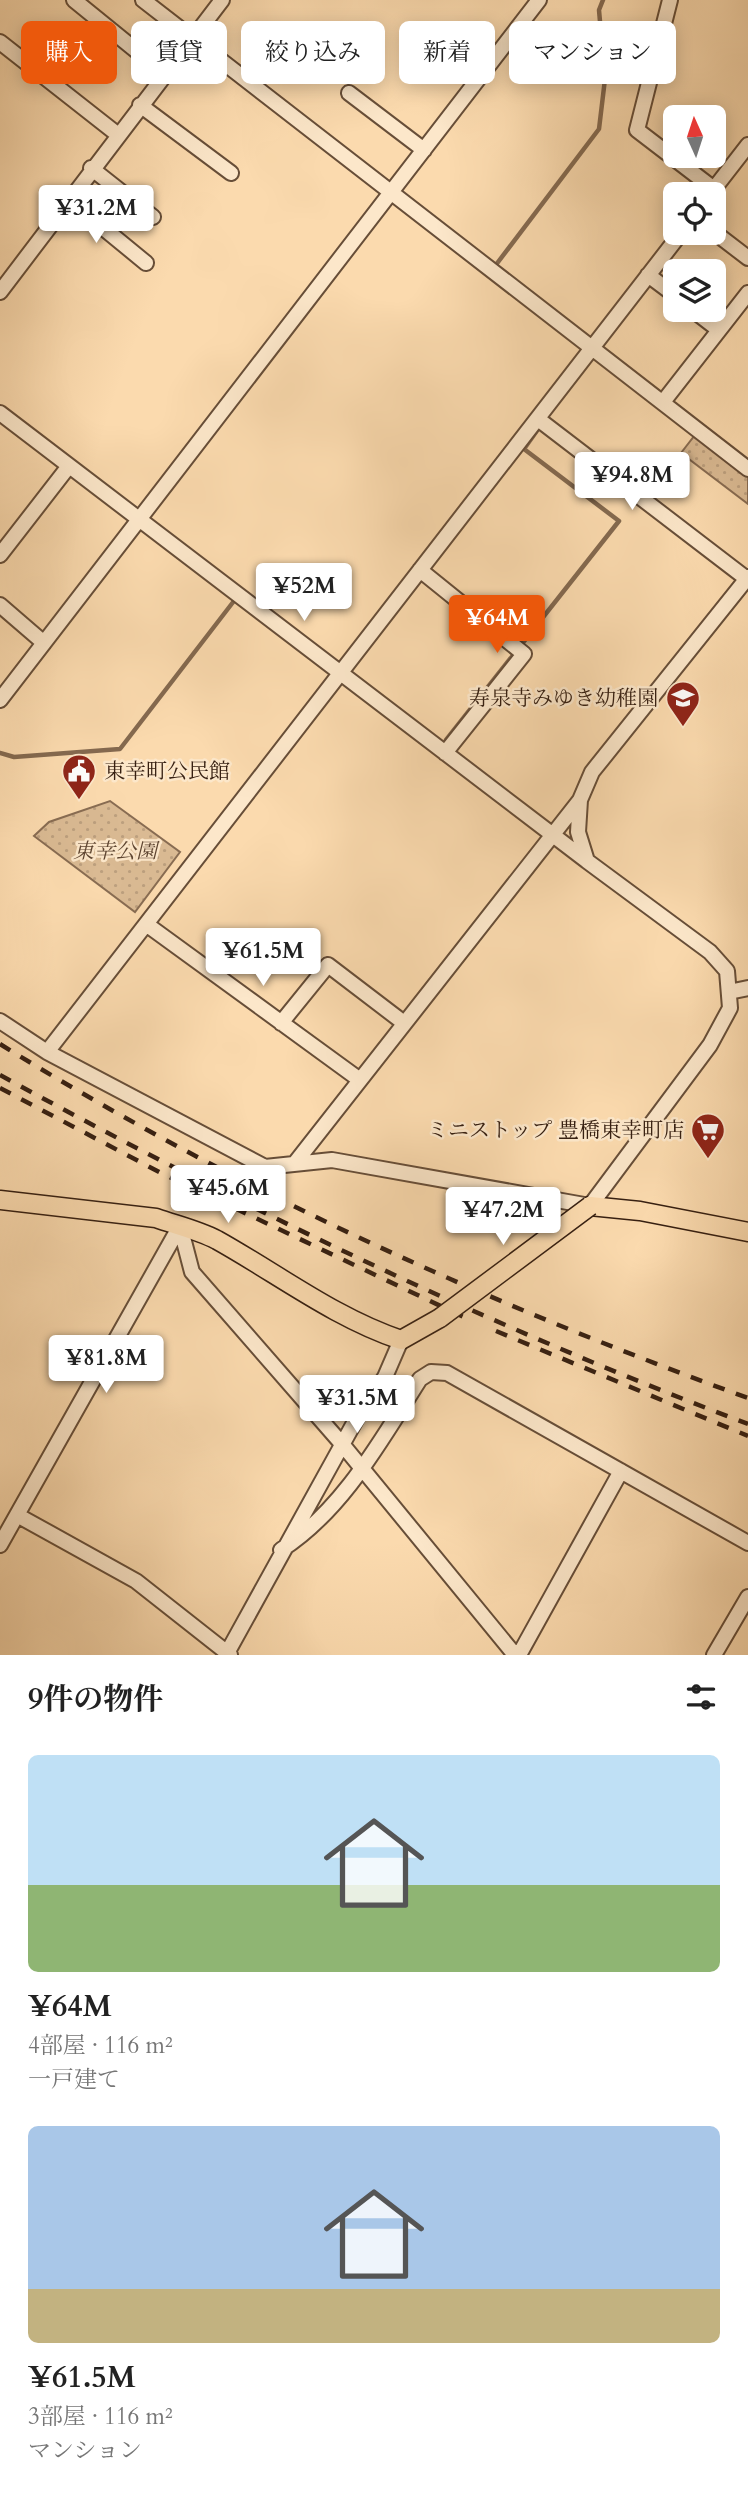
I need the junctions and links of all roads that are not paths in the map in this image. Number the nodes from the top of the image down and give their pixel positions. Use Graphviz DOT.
graph roads {
  1 [pos="74,0"];
  2 [pos="144,0"];
  3 [pos="222,0"];
  4 [pos="539,0"];
  5 [pos="670,0"];
  6 [pos="171,21"];
  7 [pos="206,21"];
  8 [pos="0,42"];
  9 [pos="131,46"];
  10 [pos="227,65"];
  11 [pos="157,84"];
  12 [pos="349,93"];
  13 [pos="140,105"];
  14 [pos="117,134"];
  15 [pos="424,150"];
  16 [pos="746,151"];
  17 [pos="91,168"];
  18 [pos="231,173"];
  19 [pos="700,182"];
  20 [pos="720,182"];
  21 [pos="391,193"];
  22 [pos="68,200"];
  23 [pos="153,217"];
  24 [pos="726,241"];
  25 [pos="672,245"];
  26 [pos="748,258"];
  27 [pos="146,263"];
  28 [pos="649,275"];
  29 [pos="663,286"];
  30 [pos="0,292"];
  31 [pos="748,293"];
  32 [pos="709,322"];
  33 [pos="719,330"];
  34 [pos="594,347"];
  35 [pos="663,402"];
  36 [pos="0,413"];
  37 [pos="538,419"];
  38 [pos="69,466"];
  39 [pos="748,469"];
  40 [pos="139,520"];
  41 [pos="0,555"];
  42 [pos="420,570"];
  43 [pos="747,578"];
  44 [pos="0,605"];
  45 [pos="44,643"];
  46 [pos="340,673"];
  47 [pos="0,700"];
  48 [pos="445,753"];
  49 [pos="579,800"];
  50 [pos="551,833"];
  51 [pos="587,861"];
  52 [pos="146,925"];
  53 [pos="748,988"];
  54 [pos="729,992"];
  55 [pos="0,1021"];
  56 [pos="281,1023"];
  57 [pos="404,1023"];
  58 [pos="47,1052"];
  59 [pos="360,1080"];
  60 [pos="295,1163"];
  61 [pos="0,1200"];
  62 [pos="590,1206"];
  63 [pos="180,1226"];
  64 [pos="748,1232"];
  65 [pos="401,1340"];
  66 [pos="342,1444"];
  67 [pos="362,1469"];
  68 [pos="621,1471"];
  69 [pos="18,1515"];
  70 [pos="748,1543"];
  71 [pos="0,1545"];
  72 [pos="281,1550"];
  73 [pos="748,1597"];
  74 [pos="228,1654"];
  75 [pos="517,1655"];
  76 [pos="715,1655"];
  1 -- 9 [label="street"];
  2 -- 6 [label="street"];
  3 -- 7 [label="street"];
  4 -- 15 [label="street"];
  5 -- 19 [label="street"];
  8 -- 14 [label="street"];
  10 -- 21 [label="street"];
  11 -- 13 [label="street"];
  12 -- 15 [label="street"];
  13 -- 14 [label="street"];
  13 -- 18 [label="street"];
  14 -- 17 [label="street"];
  15 -- 21 [label="street"];
  16 -- 20 [label="street"];
  17 -- 22 [label="street"];
  17 -- 23 [label="street"];
  21 -- 34 [label="street"];
  21 -- 40 [label="street"];
  22 -- 27 [label="street"];
  22 -- 30 [label="street"];
  24 -- 26 [label="street"];
  25 -- 28 [label="street"];
  28 -- 29 [label="street"];
  28 -- 34 [label="street"];
  31 -- 33 [label="street"];
  32 -- 33 [label="street"];
  33 -- 35 [label="street"];
  34 -- 35 [label="street"];
  34 -- 37 [label="street"];
  35 -- 39 [label="street"];
  36 -- 38 [label="street"];
  37 -- 42 [label="street"];
  37 -- 43 [label="street"];
  38 -- 40 [label="street"];
  38 -- 41 [label="street"];
  40 -- 45 [label="street"];
  40 -- 46 [label="street"];
  42 -- 46 [label="street"];
  42 -- 48 [label="street"];
  43 -- 49 [label="street"];
  44 -- 45 [label="street"];
  45 -- 47 [label="street"];
  46 -- 48 [label="street"];
  46 -- 52 [label="street"];
  48 -- 50 [label="street"];
  49 -- 50 [label="street"];
  49 -- 51 [label="street"];
  50 -- 51 [label="street"];
  50 -- 57 [label="street"];
  51 -- 54 [label="street"];
  52 -- 56 [label="street"];
  52 -- 58 [label="street"];
  53 -- 54 [label="street"];
  54 -- 62 [label="street"];
  55 -- 58 [label="street"];
  56 -- 57 [label="street"];
  56 -- 59 [label="street"];
  57 -- 59 [label="street"];
  58 -- 60 [label="street"];
  59 -- 60 [label="street"];
  60 -- 62 [label="street"];
  61 -- 63 [label="main road"];
  62 -- 64 [label="main road"];
  62 -- 65 [label="main road, bridge"];
  63 -- 65 [label="main road"];
  63 -- 66 [label="street"];
  63 -- 69 [label="street"];
  65 -- 66 [label="street"];
  66 -- 67 [label="street"];
  66 -- 72 [label="street"];
  67 -- 68 [label="street"];
  67 -- 72 [label="street"];
  67 -- 75 [label="street"];
  68 -- 70 [label="street"];
  68 -- 75 [label="street"];
  69 -- 71 [label="street"];
  69 -- 74 [label="street"];
  72 -- 74 [label="street"];
  73 -- 76 [label="street"];
}
